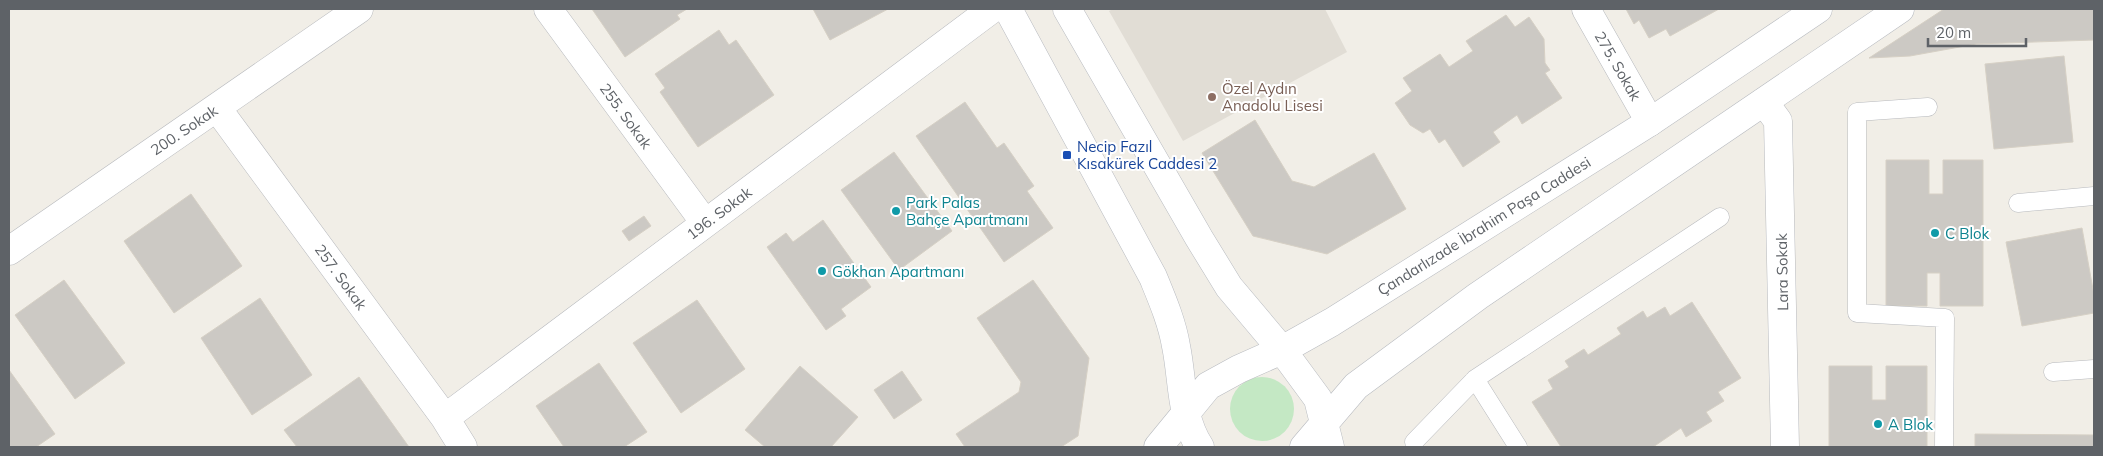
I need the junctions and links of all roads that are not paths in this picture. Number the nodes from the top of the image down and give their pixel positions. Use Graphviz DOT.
graph roads {
  1 [pos="358,9"];
  2 [pos="548,9"];
  3 [pos="992,9"];
  4 [pos="1008,9"];
  5 [pos="1067,9"];
  6 [pos="1586,9"];
  7 [pos="1818,9"];
  8 [pos="1900,9"];
  9 [pos="1764,102"];
  10 [pos="1928,107"];
  11 [pos="217,108"];
  12 [pos="1650,122"];
  13 [pos="2094,196"];
  14 [pos="2018,203"];
  15 [pos="1720,218"];
  16 [pos="705,223"];
  17 [pos="9,250"];
  18 [pos="1282,350"];
  19 [pos="2094,369"];
  20 [pos="2053,372"];
  21 [pos="1475,379"];
  22 [pos="1186,415"];
  23 [pos="445,418"];
  24 [pos="1327,435"];
  25 [pos="1414,442"];
  26 [pos="463,447"];
  27 [pos="1158,447"];
  28 [pos="1200,447"];
  29 [pos="1304,447"];
  30 [pos="1518,447"];
  31 [pos="1785,447"];
  32 [pos="1944,447"];
  1 -- 11 [label="main road, 200. Sokak"];
  2 -- 16 [label="main road, 255. Sokak"];
  3 -- 16 [label="main road, 196. Sokak"];
  4 -- 22 [label="main road"];
  5 -- 18 [label="main road"];
  6 -- 12 [label="main road, 275. Sokak"];
  7 -- 12 [label="main road, Çandarlızade İbrahim Paşa Caddesi"];
  8 -- 9 [label="main road"];
  9 -- 24 [label="main road"];
  9 -- 31 [label="main road, Lara Sokak"];
  10 -- 32 [label="lane"];
  11 -- 17 [label="main road, 200. Sokak"];
  11 -- 23 [label="main road, 257. Sokak"];
  12 -- 18 [label="main road, Çandarlızade İbrahim Paşa Caddesi"];
  13 -- 14 [label="lane"];
  15 -- 21 [label="lane"];
  16 -- 23 [label="main road, 196. Sokak"];
  18 -- 22 [label="main road, Çandarlızade İbrahim Paşa Caddesi"];
  18 -- 24 [label="main road"];
  19 -- 20 [label="lane"];
  21 -- 25 [label="lane"];
  21 -- 30 [label="lane"];
  22 -- 27 [label="main road, Çandarlızade İbrahim Paşa Caddesi"];
  22 -- 28 [label="main road"];
  23 -- 26 [label="main road, 257. Sokak"];
  24 -- 29 [label="main road"];
}
